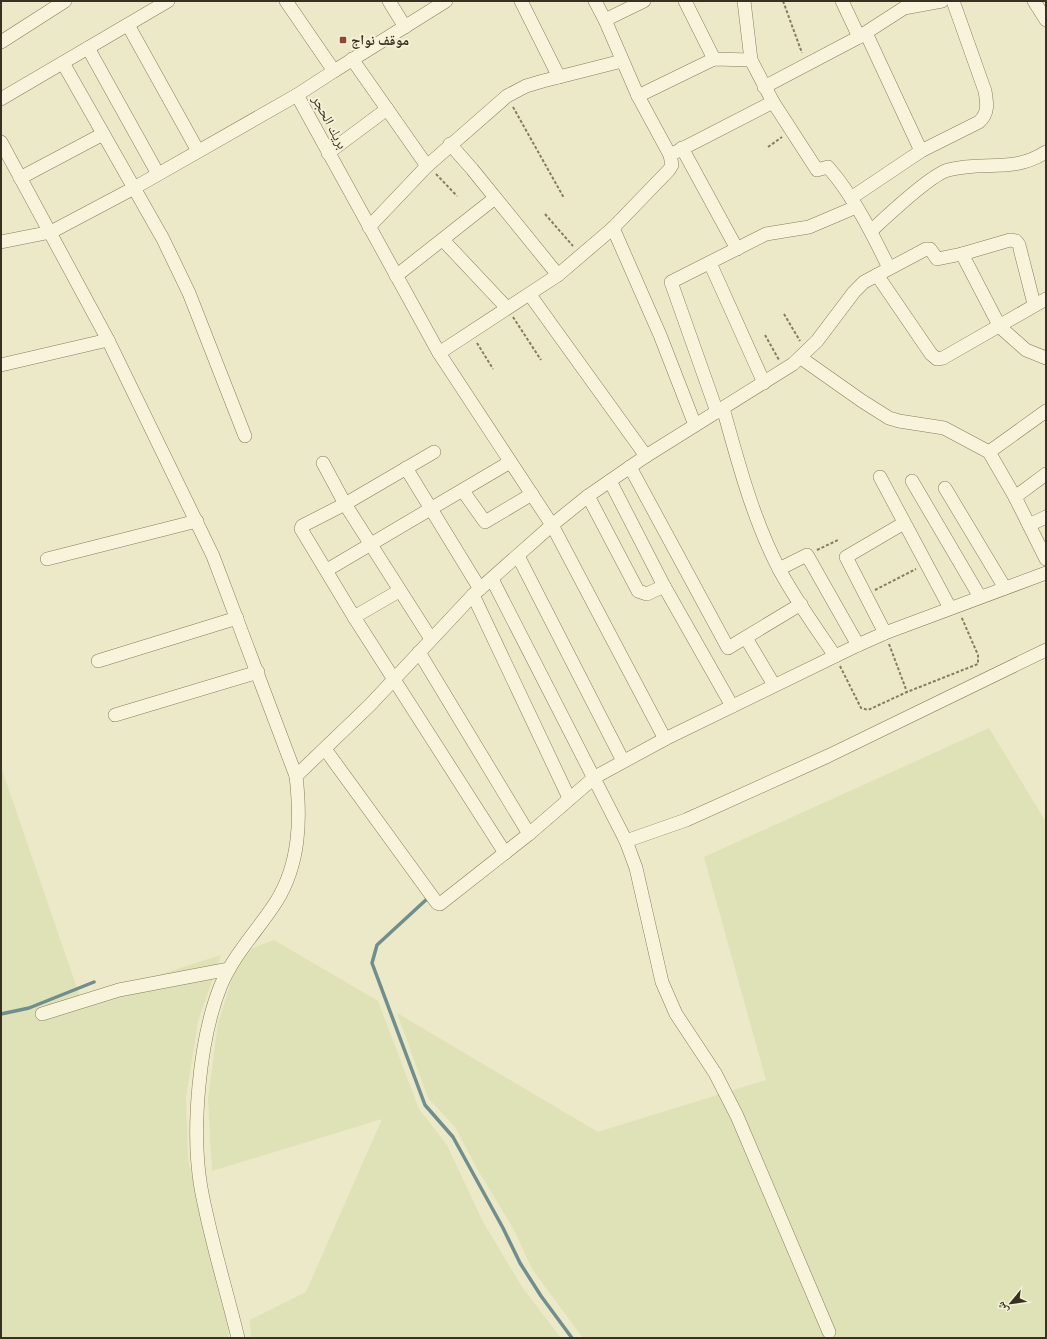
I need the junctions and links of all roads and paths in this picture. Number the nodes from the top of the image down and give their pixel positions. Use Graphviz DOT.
graph roads {
  1 [pos="65,1"];
  2 [pos="168,1"];
  3 [pos="286,1"];
  4 [pos="389,1"];
  5 [pos="446,1"];
  6 [pos="595,1"];
  7 [pos="644,1"];
  8 [pos="685,1"];
  9 [pos="744,1"];
  10 [pos="783,1"];
  11 [pos="842,1"];
  12 [pos="942,1"];
  13 [pos="953,1"];
  14 [pos="1034,1"];
  15 [pos="524,2"];
  16 [pos="432,5"];
  17 [pos="903,5"];
  18 [pos="605,20"];
  19 [pos="1046,20"];
  20 [pos="128,25"];
  21 [pos="405,27"];
  22 [pos="862,35"];
  23 [pos="1,42"];
  24 [pos="88,48"];
  25 [pos="352,59"];
  26 [pos="714,59"];
  27 [pos="751,60"];
  28 [pos="622,61"];
  29 [pos="63,63"];
  30 [pos="807,65"];
  31 [pos="334,71"];
  32 [pos="559,77"];
  33 [pos="764,87"];
  34 [pos="297,95"];
  35 [pos="507,96"];
  36 [pos="638,96"];
  37 [pos="1,100"];
  38 [pos="773,102"];
  39 [pos="387,109"];
  40 [pos="791,131"];
  41 [pos="103,134"];
  42 [pos="1,142"];
  43 [pos="450,144"];
  44 [pos="768,147"];
  45 [pos="682,148"];
  46 [pos="198,151"];
  47 [pos="921,151"];
  48 [pos="1046,152"];
  49 [pos="328,153"];
  50 [pos="670,155"];
  51 [pos="427,166"];
  52 [pos="158,174"];
  53 [pos="20,178"];
  54 [pos="134,188"];
  55 [pos="457,196"];
  56 [pos="495,198"];
  57 [pos="564,198"];
  58 [pos="854,202"];
  59 [pos="545,214"];
  60 [pos="369,227"];
  61 [pos="613,228"];
  62 [pos="871,231"];
  63 [pos="51,232"];
  64 [pos="443,240"];
  65 [pos="1,242"];
  66 [pos="737,249"];
  67 [pos="962,254"];
  68 [pos="582,256"];
  69 [pos="710,263"];
  70 [pos="889,268"];
  71 [pos="877,274"];
  72 [pos="558,275"];
  73 [pos="396,276"];
  74 [pos="530,295"];
  75 [pos="1040,302"];
  76 [pos="507,308"];
  77 [pos="784,314"];
  78 [pos="1000,327"];
  79 [pos="470,332"];
  80 [pos="765,335"];
  81 [pos="108,340"];
  82 [pos="439,353"];
  83 [pos="804,355"];
  84 [pos="1046,358"];
  85 [pos="541,360"];
  86 [pos="1,365"];
  87 [pos="494,369"];
  88 [pos="785,370"];
  89 [pos="764,383"];
  90 [pos="720,410"];
  91 [pos="1046,411"];
  92 [pos="695,425"];
  93 [pos="245,436"];
  94 [pos="434,452"];
  95 [pos="989,452"];
  96 [pos="646,456"];
  97 [pos="510,462"];
  98 [pos="323,463"];
  99 [pos="630,467"];
  100 [pos="406,468"];
  101 [pos="1046,474"];
  102 [pos="880,477"];
  103 [pos="610,481"];
  104 [pos="912,481"];
  105 [pos="945,488"];
  106 [pos="463,491"];
  107 [pos="532,494"];
  108 [pos="588,496"];
  109 [pos="1015,497"];
  110 [pos="345,504"];
  111 [pos="432,510"];
  112 [pos="1046,517"];
  113 [pos="197,521"];
  114 [pos="904,523"];
  115 [pos="552,525"];
  116 [pos="1029,525"];
  117 [pos="838,540"];
  118 [pos="372,545"];
  119 [pos="807,555"];
  120 [pos="518,556"];
  121 [pos="47,559"];
  122 [pos="1046,559"];
  123 [pos="927,564"];
  124 [pos="779,568"];
  125 [pos="327,570"];
  126 [pos="1046,573"];
  127 [pos="492,579"];
  128 [pos="664,586"];
  129 [pos="1005,588"];
  130 [pos="399,590"];
  131 [pos="476,592"];
  132 [pos="865,594"];
  133 [pos="980,597"];
  134 [pos="801,604"];
  135 [pos="953,607"];
  136 [pos="354,617"];
  137 [pos="237,618"];
  138 [pos="885,633"];
  139 [pos="746,638"];
  140 [pos="431,640"];
  141 [pos="858,645"];
  142 [pos="1046,650"];
  143 [pos="419,652"];
  144 [pos="835,656"];
  145 [pos="98,661"];
  146 [pos="258,672"];
  147 [pos="394,678"];
  148 [pos="774,685"];
  149 [pos="907,692"];
  150 [pos="732,706"];
  151 [pos="115,715"];
  152 [pos="664,739"];
  153 [pos="325,749"];
  154 [pos="623,761"];
  155 [pos="296,776"];
  156 [pos="594,777"];
  157 [pos="569,798"];
  158 [pos="529,834"];
  159 [pos="626,841"];
  160 [pos="506,853"];
  161 [pos="229,969"];
  162 [pos="42,1014"];
  163 [pos="829,1332"];
  164 [pos="238,1338"];
  1 -- 23 [label="street"];
  2 -- 20 [label="street"];
  3 -- 31 [label="street"];
  4 -- 21 [label="street"];
  5 -- 16 [label="street, بريك الحجر"];
  6 -- 18 [label="street"];
  7 -- 18 [label="street"];
  8 -- 26 [label="street"];
  9 -- 27 [label="street"];
  10 -- 30 [label="path"];
  11 -- 22 [label="street"];
  12 -- 17 [label="street"];
  13 -- 47 [label="street"];
  14 -- 19 [label="street"];
  15 -- 32 [label="street"];
  16 -- 21 [label="street, بريك الحجر"];
  17 -- 22 [label="street"];
  18 -- 28 [label="street"];
  20 -- 24 [label="street"];
  20 -- 46 [label="street"];
  21 -- 25 [label="street, بريك الحجر"];
  22 -- 30 [label="street"];
  22 -- 47 [label="street"];
  24 -- 29 [label="street"];
  24 -- 52 [label="street"];
  25 -- 31 [label="street, بريك الحجر"];
  25 -- 39 [label="street"];
  26 -- 27 [label="street"];
  26 -- 36 [label="street"];
  27 -- 33 [label="street"];
  28 -- 32 [label="street"];
  28 -- 36 [label="street"];
  29 -- 37 [label="street"];
  29 -- 41 [label="street"];
  30 -- 33 [label="street"];
  31 -- 34 [label="street, بريك الحجر"];
  32 -- 35 [label="street"];
  33 -- 38 [label="street"];
  34 -- 46 [label="street"];
  34 -- 49 [label="street, بريك الحجر"];
  35 -- 43 [label="street"];
  35 -- 57 [label="path"];
  36 -- 50 [label="street"];
  38 -- 40 [label="street"];
  38 -- 45 [label="street"];
  39 -- 49 [label="street"];
  39 -- 51 [label="street"];
  40 -- 44 [label="path"];
  40 -- 58 [label="street"];
  41 -- 53 [label="street"];
  41 -- 54 [label="street"];
  42 -- 53 [label="street"];
  43 -- 51 [label="street"];
  43 -- 56 [label="street"];
  45 -- 50 [label="street"];
  45 -- 66 [label="street"];
  46 -- 52 [label="street"];
  47 -- 58 [label="street"];
  48 -- 62 [label="street"];
  49 -- 60 [label="street, بريك الحجر"];
  50 -- 61 [label="street"];
  51 -- 55 [label="path"];
  51 -- 60 [label="street"];
  52 -- 54 [label="street"];
  53 -- 63 [label="street"];
  54 -- 63 [label="street"];
  54 -- 93 [label="street"];
  56 -- 64 [label="street"];
  56 -- 72 [label="street"];
  58 -- 62 [label="street"];
  58 -- 66 [label="street"];
  59 -- 68 [label="path"];
  60 -- 73 [label="street, بريك الحجر"];
  61 -- 68 [label="street"];
  61 -- 92 [label="street"];
  62 -- 70 [label="street"];
  63 -- 65 [label="street"];
  63 -- 81 [label="street"];
  64 -- 73 [label="street"];
  64 -- 76 [label="street"];
  66 -- 69 [label="street"];
  67 -- 70 [label="street"];
  67 -- 75 [label="street"];
  67 -- 78 [label="street"];
  68 -- 72 [label="street"];
  69 -- 89 [label="street"];
  69 -- 90 [label="street"];
  70 -- 71 [label="street"];
  71 -- 78 [label="street"];
  71 -- 83 [label="street"];
  72 -- 74 [label="street"];
  73 -- 82 [label="street, بريك الحجر"];
  74 -- 76 [label="street"];
  74 -- 96 [label="street"];
  75 -- 78 [label="street"];
  76 -- 79 [label="street"];
  76 -- 85 [label="path"];
  77 -- 83 [label="path"];
  78 -- 84 [label="street"];
  79 -- 82 [label="street"];
  79 -- 87 [label="path"];
  80 -- 88 [label="path"];
  81 -- 86 [label="street"];
  81 -- 113 [label="street"];
  82 -- 97 [label="street, بريك الحجر"];
  83 -- 88 [label="street"];
  83 -- 95 [label="street"];
  88 -- 89 [label="street"];
  89 -- 90 [label="street"];
  90 -- 92 [label="street"];
  90 -- 124 [label="street"];
  91 -- 95 [label="street"];
  92 -- 96 [label="street"];
  94 -- 100 [label="street"];
  95 -- 109 [label="street"];
  96 -- 99 [label="street"];
  97 -- 106 [label="street"];
  97 -- 107 [label="street, بريك الحجر"];
  98 -- 110 [label="street"];
  99 -- 103 [label="street"];
  99 -- 139 [label="street"];
  100 -- 110 [label="street"];
  100 -- 111 [label="street"];
  101 -- 109 [label="street"];
  102 -- 114 [label="street"];
  103 -- 108 [label="street"];
  103 -- 128 [label="street"];
  104 -- 133 [label="street"];
  105 -- 129 [label="street"];
  106 -- 107 [label="street"];
  106 -- 111 [label="street"];
  107 -- 115 [label="street, بريك الحجر"];
  108 -- 115 [label="street"];
  108 -- 128 [label="street"];
  109 -- 116 [label="street"];
  110 -- 118 [label="street"];
  110 -- 125 [label="street"];
  111 -- 118 [label="street"];
  111 -- 131 [label="street"];
  112 -- 116 [label="street"];
  113 -- 121 [label="street"];
  113 -- 137 [label="street"];
  114 -- 123 [label="street"];
  114 -- 132 [label="street"];
  115 -- 120 [label="street"];
  115 -- 152 [label="street, بريك الحجر"];
  116 -- 122 [label="street"];
  117 -- 119 [label="path"];
  118 -- 125 [label="street"];
  118 -- 130 [label="street"];
  119 -- 124 [label="street"];
  119 -- 141 [label="street"];
  120 -- 127 [label="street"];
  120 -- 154 [label="street"];
  123 -- 132 [label="path"];
  123 -- 135 [label="street"];
  124 -- 134 [label="street"];
  125 -- 136 [label="street"];
  126 -- 129 [label="street"];
  127 -- 131 [label="street"];
  127 -- 156 [label="street"];
  128 -- 150 [label="street"];
  129 -- 133 [label="street"];
  130 -- 136 [label="street"];
  130 -- 140 [label="street"];
  131 -- 140 [label="street"];
  131 -- 157 [label="street"];
  132 -- 138 [label="street"];
  133 -- 135 [label="street"];
  134 -- 139 [label="street"];
  134 -- 144 [label="street"];
  135 -- 138 [label="street"];
  135 -- 149 [label="path"];
  136 -- 147 [label="street"];
  137 -- 145 [label="street"];
  137 -- 146 [label="street"];
  138 -- 141 [label="street"];
  138 -- 149 [label="path"];
  139 -- 148 [label="street"];
  140 -- 143 [label="street"];
  141 -- 144 [label="street"];
  142 -- 159 [label="street"];
  143 -- 147 [label="street"];
  143 -- 158 [label="street"];
  144 -- 148 [label="street"];
  144 -- 149 [label="path"];
  146 -- 151 [label="street"];
  146 -- 155 [label="street"];
  147 -- 153 [label="street"];
  147 -- 160 [label="street"];
  148 -- 150 [label="street"];
  150 -- 152 [label="street"];
  152 -- 154 [label="street"];
  153 -- 155 [label="street"];
  153 -- 160 [label="street"];
  154 -- 156 [label="street"];
  155 -- 161 [label="street"];
  156 -- 157 [label="street"];
  156 -- 159 [label="street"];
  157 -- 158 [label="street"];
  158 -- 160 [label="street"];
  159 -- 163 [label="street"];
  161 -- 162 [label="street"];
  161 -- 164 [label="street"];
}
